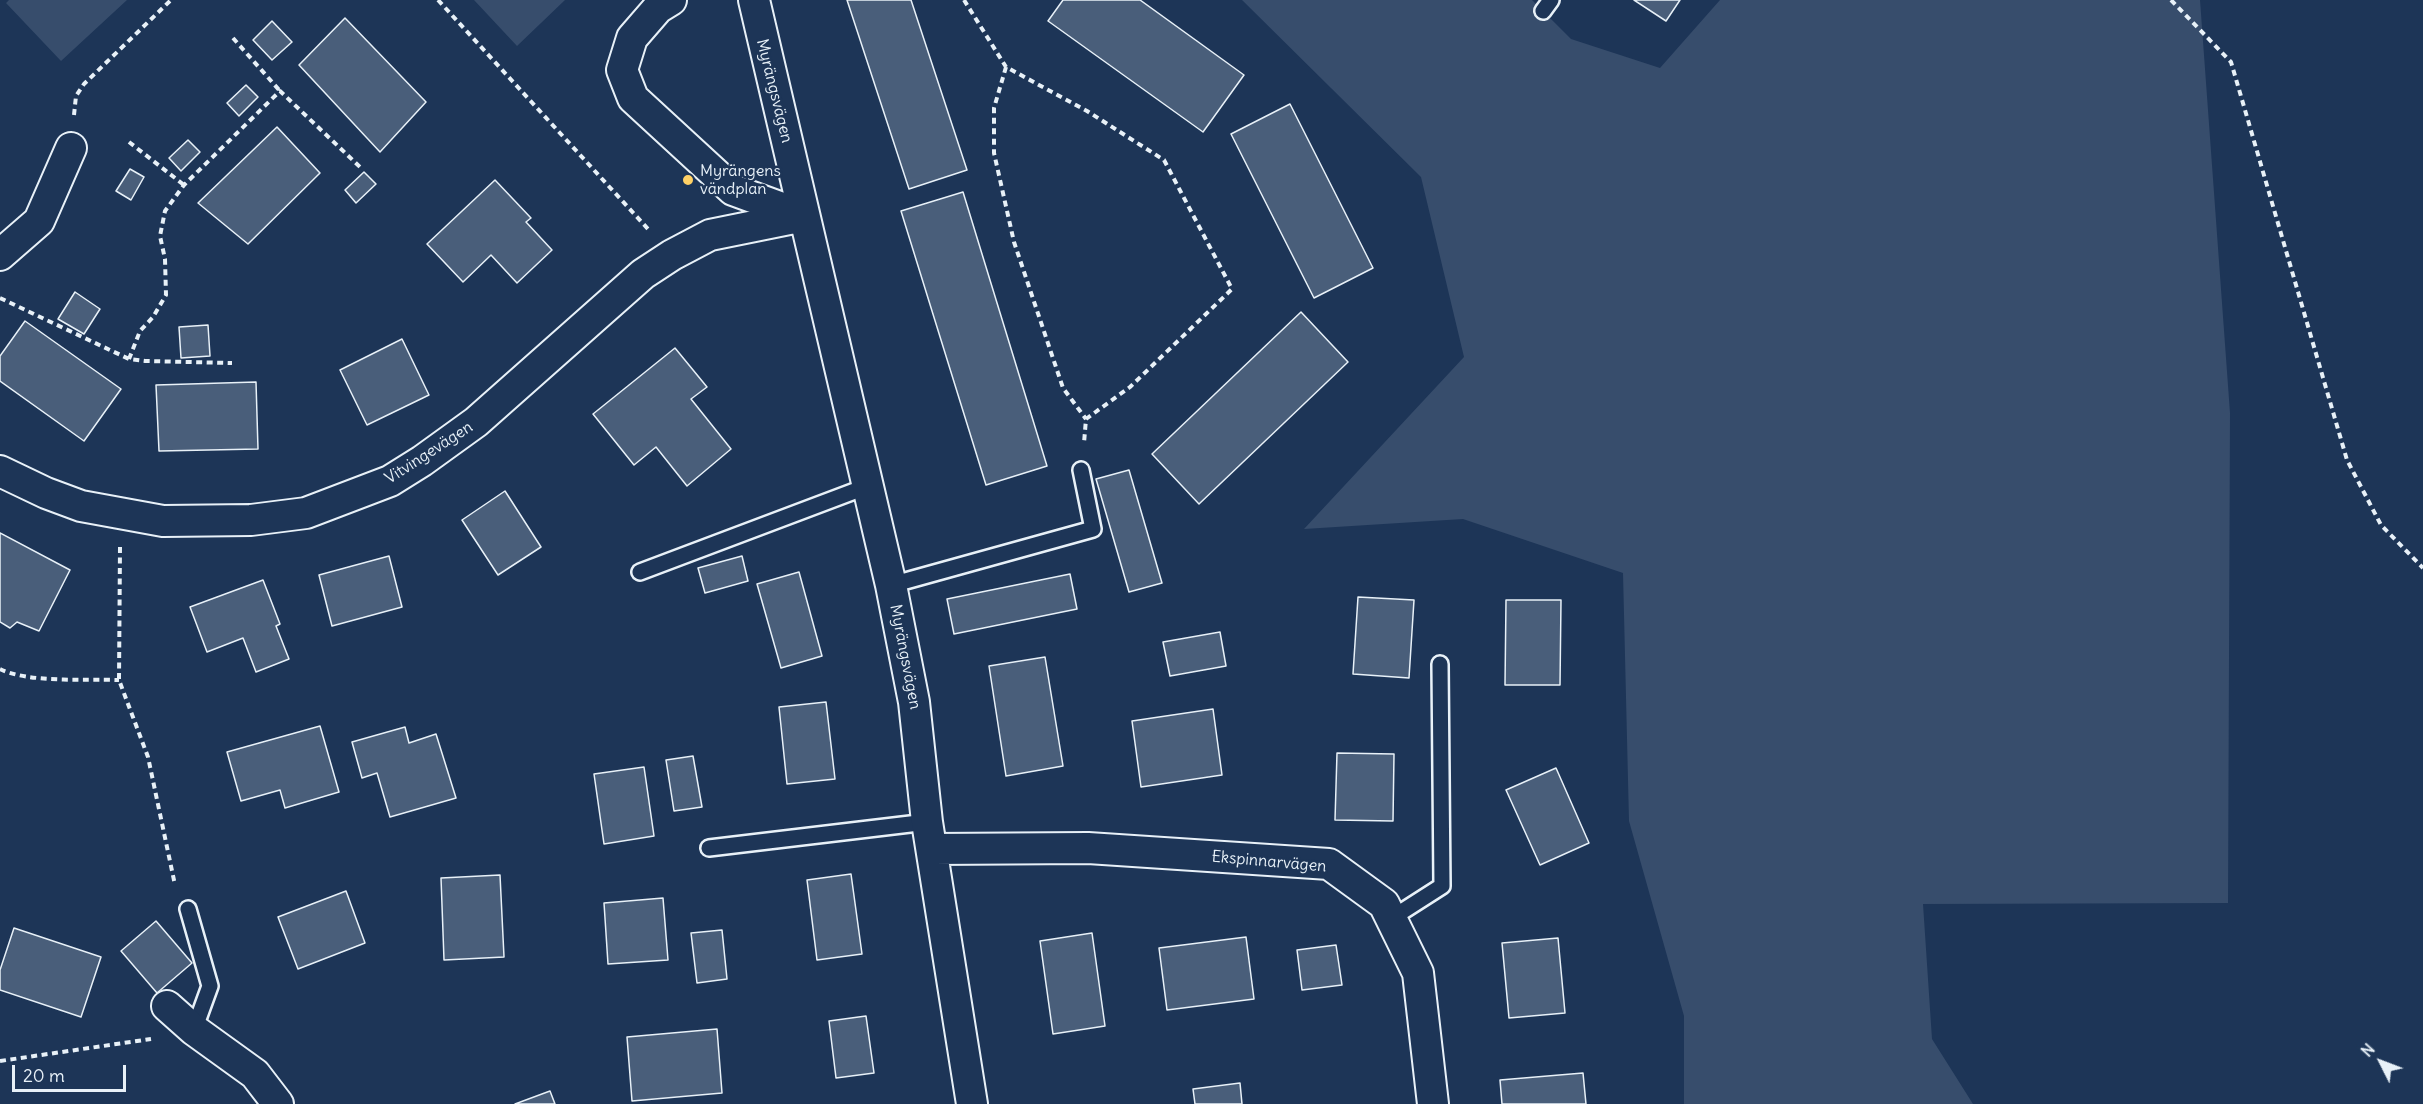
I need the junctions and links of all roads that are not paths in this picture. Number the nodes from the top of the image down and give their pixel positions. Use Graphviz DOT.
graph roads {
  1 [pos="671,0"];
  2 [pos="753,0"];
  3 [pos="71,148"];
  4 [pos="804,216"];
  5 [pos="0,255"];
  6 [pos="1081,470"];
  7 [pos="0,471"];
  8 [pos="868,486"];
  9 [pos="640,572"];
  10 [pos="891,585"];
  11 [pos="1440,664"];
  12 [pos="930,835"];
  13 [pos="709,848"];
  14 [pos="188,909"];
  15 [pos="1392,918"];
  16 [pos="167,1005"];
  17 [pos="194,1030"];
  18 [pos="278,1104"];
  19 [pos="972,1104"];
  20 [pos="1432,1104"];
  1 -- 4 [label="street"];
  2 -- 4 [label="street, Myrängsvägen"];
  3 -- 5 [label="street"];
  4 -- 7 [label="street, Vitvingevägen"];
  4 -- 8 [label="street, Myrängsvägen"];
  6 -- 10 [label="lane"];
  8 -- 9 [label="lane"];
  8 -- 10 [label="street, Myrängsvägen"];
  10 -- 12 [label="street, Myrängsvägen"];
  11 -- 15 [label="lane"];
  12 -- 13 [label="lane"];
  12 -- 15 [label="street, Ekspinnarvägen"];
  12 -- 19 [label="street, Myrängsvägen"];
  14 -- 17 [label="lane"];
  15 -- 20 [label="street, Ekspinnarvägen"];
  16 -- 17 [label="street"];
  17 -- 18 [label="street"];
}
